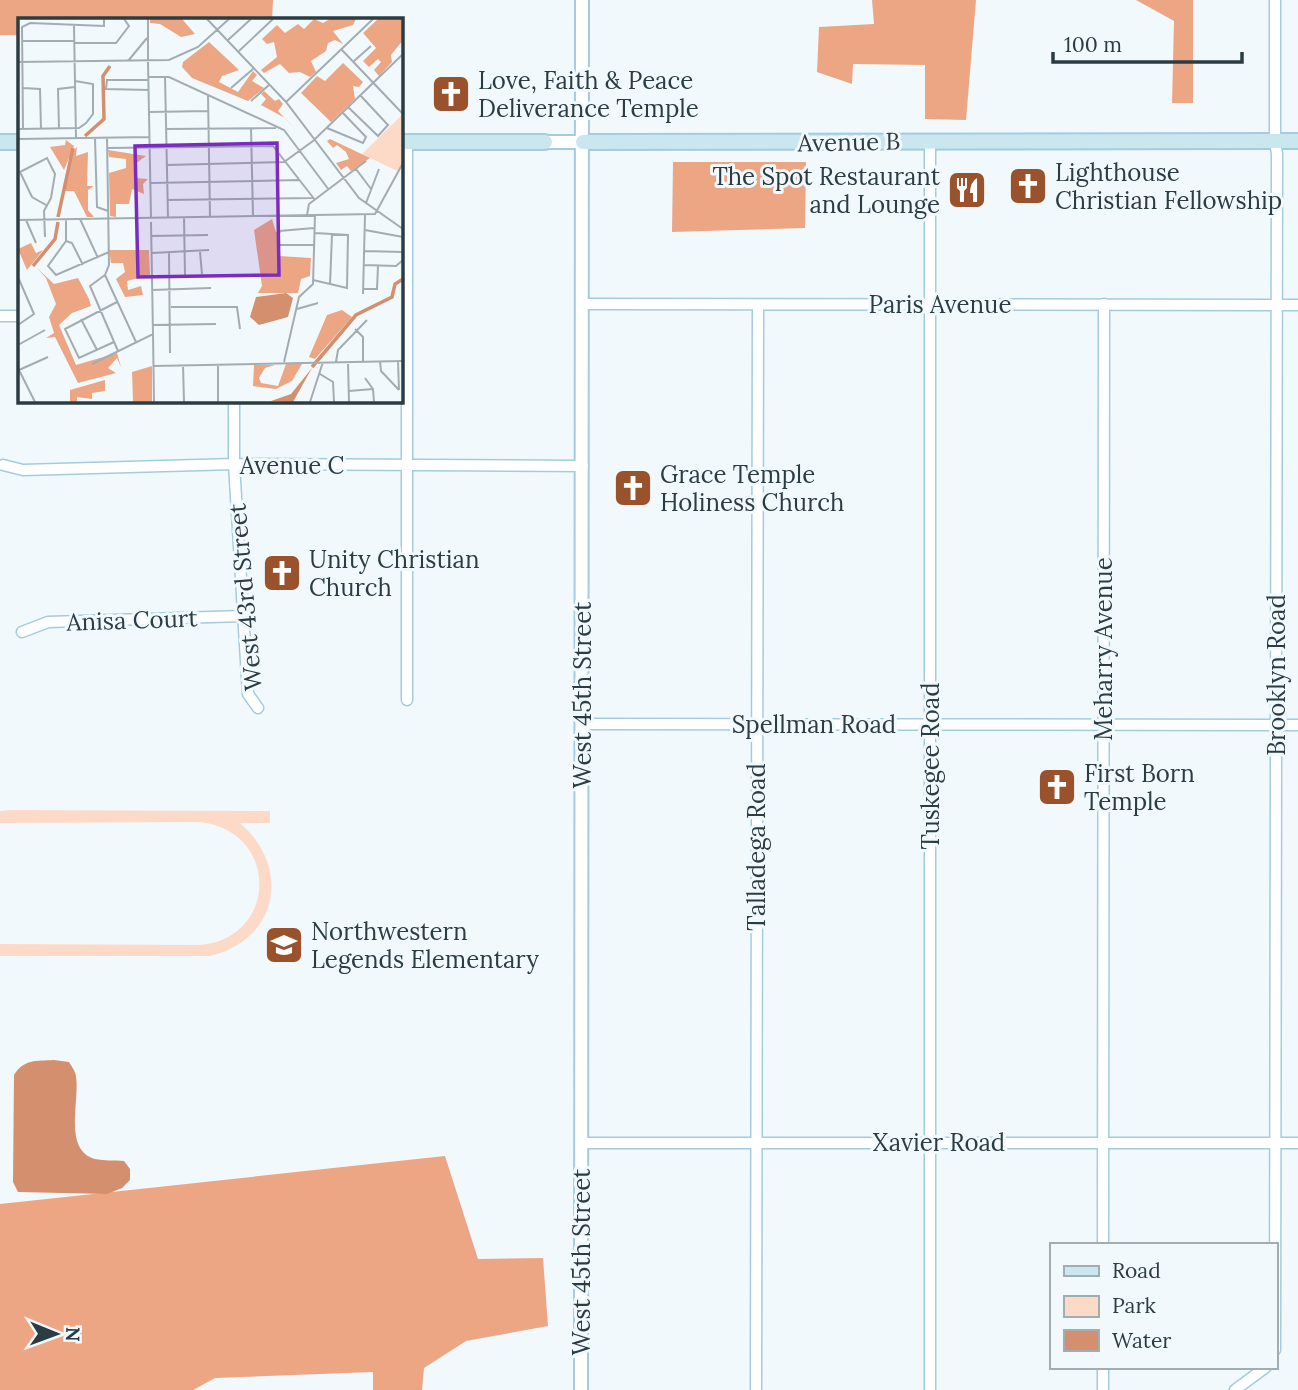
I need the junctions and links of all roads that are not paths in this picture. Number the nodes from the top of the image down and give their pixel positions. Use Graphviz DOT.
graph roads {
  1 [pos="582,0"];
  2 [pos="1275,0"];
  3 [pos="1275,141"];
  4 [pos="1298,141"];
  5 [pos="0,142"];
  6 [pos="18,142"];
  7 [pos="404,142"];
  8 [pos="545,142"];
  9 [pos="583,142"];
  10 [pos="930,142"];
  11 [pos="583,304"];
  12 [pos="931,304"];
  13 [pos="1104,304"];
  14 [pos="1277,304"];
  15 [pos="758,305"];
  16 [pos="1298,305"];
  17 [pos="0,316"];
  18 [pos="18,316"];
  19 [pos="234,402"];
  20 [pos="234,464"];
  21 [pos="3,465"];
  22 [pos="408,466"];
  23 [pos="583,466"];
  24 [pos="243,616"];
  25 [pos="22,632"];
  26 [pos="407,700"];
  27 [pos="258,708"];
  28 [pos="581,724"];
  29 [pos="930,724"];
  30 [pos="757,725"];
  31 [pos="1103,725"];
  32 [pos="1276,725"];
  33 [pos="1298,725"];
  34 [pos="757,1142"];
  35 [pos="930,1142"];
  36 [pos="1103,1142"];
  37 [pos="581,1143"];
  38 [pos="1276,1143"];
  39 [pos="1298,1143"];
  40 [pos="1103,1243"];
  41 [pos="1276,1243"];
  42 [pos="1102,1369"];
  43 [pos="1263,1369"];
  44 [pos="581,1390"];
  45 [pos="755,1390"];
  46 [pos="930,1390"];
  47 [pos="1102,1390"];
  48 [pos="1235,1390"];
  1 -- 9 [label="street, West 45th Street"];
  2 -- 3 [label="street, Brooklyn Road"];
  3 -- 4 [label="main road, Avenue B"];
  3 -- 10 [label="main road, Avenue B"];
  3 -- 14 [label="street, Brooklyn Road"];
  5 -- 6 [label="main road"];
  7 -- 8 [label="main road, Avenue B"];
  7 -- 22 [label="street"];
  8 -- 9 [label="street, Avenue B"];
  9 -- 10 [label="main road, Avenue B"];
  9 -- 11 [label="street, West 45th Street"];
  10 -- 12 [label="street, Tuskegee Road"];
  11 -- 15 [label="street, Paris Avenue"];
  11 -- 23 [label="street, West 45th Street"];
  12 -- 13 [label="street, Paris Avenue"];
  12 -- 15 [label="street, Paris Avenue"];
  12 -- 29 [label="street, Tuskegee Road"];
  13 -- 14 [label="street, Paris Avenue"];
  13 -- 31 [label="street, Meharry Avenue"];
  14 -- 16 [label="street, Paris Avenue"];
  14 -- 32 [label="street, Brooklyn Road"];
  15 -- 30 [label="street, Talladega Road"];
  17 -- 18 [label="street"];
  19 -- 20 [label="street, West 43rd Street"];
  20 -- 21 [label="street, Avenue C"];
  20 -- 22 [label="street, Avenue C"];
  20 -- 24 [label="street, West 43rd Street"];
  22 -- 23 [label="street, Avenue C"];
  22 -- 26 [label="street"];
  23 -- 28 [label="street, West 45th Street"];
  24 -- 25 [label="street, Anisa Court"];
  24 -- 27 [label="street, West 43rd Street"];
  28 -- 30 [label="street, Spellman Road"];
  28 -- 37 [label="street, West 45th Street"];
  29 -- 30 [label="street, Spellman Road"];
  29 -- 31 [label="street, Spellman Road"];
  29 -- 35 [label="street, Tuskegee Road"];
  30 -- 34 [label="street, Talladega Road"];
  31 -- 32 [label="street, Spellman Road"];
  31 -- 36 [label="street, Meharry Avenue"];
  32 -- 33 [label="street, Spellman Road"];
  32 -- 38 [label="street, Brooklyn Road"];
  34 -- 35 [label="street, Xavier Road"];
  34 -- 37 [label="street, Xavier Road"];
  34 -- 45 [label="street, Talladega Road"];
  35 -- 36 [label="street, Xavier Road"];
  35 -- 46 [label="street, Tuskegee Road"];
  36 -- 38 [label="street, Xavier Road"];
  36 -- 40 [label="street, Meharry Avenue"];
  37 -- 44 [label="street, West 45th Street"];
  38 -- 39 [label="street, Xavier Road"];
  38 -- 41 [label="street, Brooklyn Road"];
  42 -- 47 [label="street"];
  43 -- 48 [label="street"];
}
